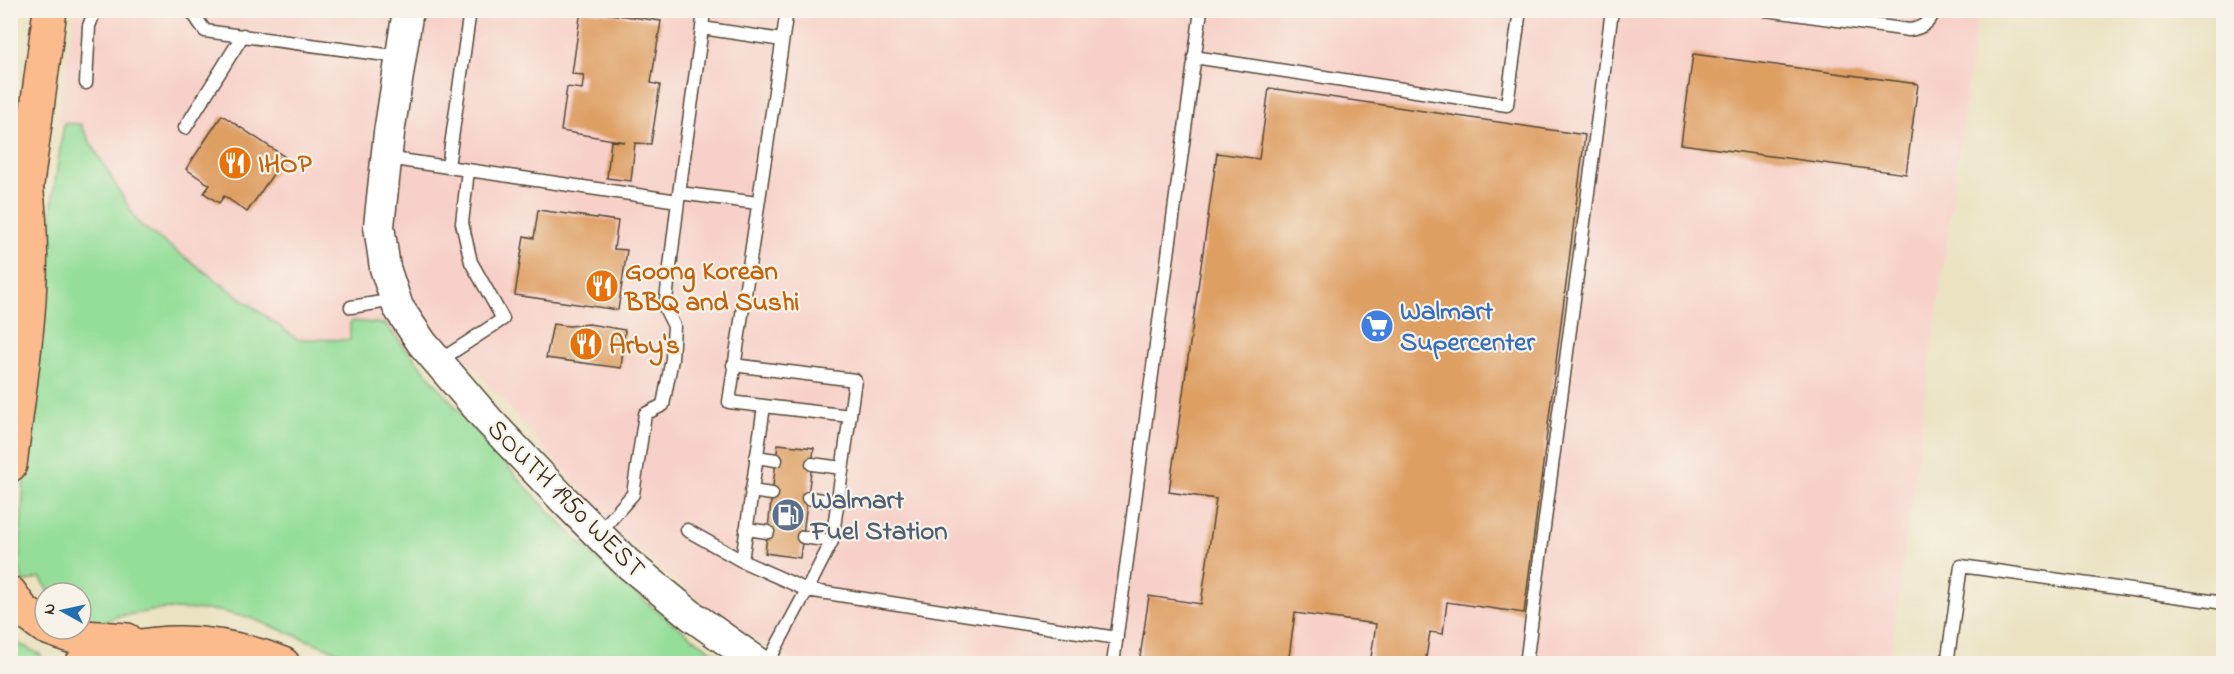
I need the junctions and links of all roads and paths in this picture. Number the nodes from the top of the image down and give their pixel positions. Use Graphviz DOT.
graph roads {
  1 [pos="50,10"];
  2 [pos="95,10"];
  3 [pos="191,10"];
  4 [pos="408,10"];
  5 [pos="470,10"];
  6 [pos="704,10"];
  7 [pos="787,10"];
  8 [pos="1201,10"];
  9 [pos="1520,10"];
  10 [pos="1612,10"];
  11 [pos="1766,10"];
  12 [pos="1935,10"];
  13 [pos="702,28"];
  14 [pos="243,34"];
  15 [pos="782,40"];
  16 [pos="400,57"];
  17 [pos="1194,57"];
  18 [pos="86,83"];
  19 [pos="185,128"];
  20 [pos="387,158"];
  21 [pos="448,167"];
  22 [pos="468,170"];
  23 [pos="26,185"];
  24 [pos="678,197"];
  25 [pos="758,203"];
  26 [pos="396,304"];
  27 [pos="351,307"];
  28 [pos="10,317"];
  29 [pos="438,362"];
  30 [pos="734,366"];
  31 [pos="764,406"];
  32 [pos="850,416"];
  33 [pos="756,457"];
  34 [pos="776,460"];
  35 [pos="812,464"];
  36 [pos="10,465"];
  37 [pos="842,468"];
  38 [pos="751,491"];
  39 [pos="772,494"];
  40 [pos="808,498"];
  41 [pos="837,502"];
  42 [pos="746,529"];
  43 [pos="687,530"];
  44 [pos="768,532"];
  45 [pos="598,534"];
  46 [pos="803,537"];
  47 [pos="832,541"];
  48 [pos="742,561"];
  49 [pos="807,590"];
  50 [pos="10,593"];
  51 [pos="2223,603"];
  52 [pos="33,618"];
  53 [pos="93,638"];
  54 [pos="1117,638"];
  55 [pos="168,643"];
  56 [pos="82,663"];
  57 [pos="283,663"];
  58 [pos="760,663"];
  59 [pos="767,663"];
  60 [pos="1113,663"];
  61 [pos="1526,663"];
  62 [pos="1947,663"];
  1 -- 23 [label="main road"];
  2 -- 18 [label="lane"];
  3 -- 14 [label="lane"];
  4 -- 16 [label="street, SOUTH 1950 WEST"];
  5 -- 21 [label="lane"];
  6 -- 13 [label="lane"];
  7 -- 15 [label="lane"];
  8 -- 17 [label="lane"];
  9 -- 17 [label="lane"];
  10 -- 61 [label="lane"];
  11 -- 12 [label="lane"];
  13 -- 15 [label="lane"];
  13 -- 24 [label="lane"];
  14 -- 16 [label="lane"];
  14 -- 19 [label="lane"];
  15 -- 25 [label="lane"];
  16 -- 20 [label="street, SOUTH 1950 WEST"];
  17 -- 54 [label="lane"];
  20 -- 21 [label="lane"];
  20 -- 26 [label="street, SOUTH 1950 WEST"];
  21 -- 22 [label="lane"];
  22 -- 24 [label="lane"];
  22 -- 29 [label="lane"];
  23 -- 28 [label="main road"];
  23 -- 36 [label="main road"];
  24 -- 25 [label="lane"];
  24 -- 45 [label="lane"];
  25 -- 30 [label="lane"];
  26 -- 27 [label="lane"];
  26 -- 29 [label="street, SOUTH 1950 WEST"];
  29 -- 45 [label="street, SOUTH 1950 WEST"];
  30 -- 31 [label="lane"];
  30 -- 32 [label="lane"];
  31 -- 32 [label="lane"];
  31 -- 33 [label="lane"];
  32 -- 37 [label="lane"];
  33 -- 34 [label="lane"];
  33 -- 38 [label="lane"];
  35 -- 37 [label="lane"];
  37 -- 41 [label="lane"];
  38 -- 39 [label="lane"];
  38 -- 42 [label="lane"];
  40 -- 41 [label="lane"];
  41 -- 47 [label="lane"];
  42 -- 44 [label="lane"];
  42 -- 48 [label="lane"];
  43 -- 48 [label="lane"];
  45 -- 58 [label="street, SOUTH 1950 WEST"];
  46 -- 47 [label="lane"];
  47 -- 49 [label="lane"];
  48 -- 49 [label="lane"];
  49 -- 54 [label="lane"];
  49 -- 59 [label="lane"];
  50 -- 52 [label="main road"];
  51 -- 62 [label="lane"];
  53 -- 55 [label="main road"];
  54 -- 60 [label="lane"];
  55 -- 56 [label="main road"];
  55 -- 57 [label="main road"];
}
